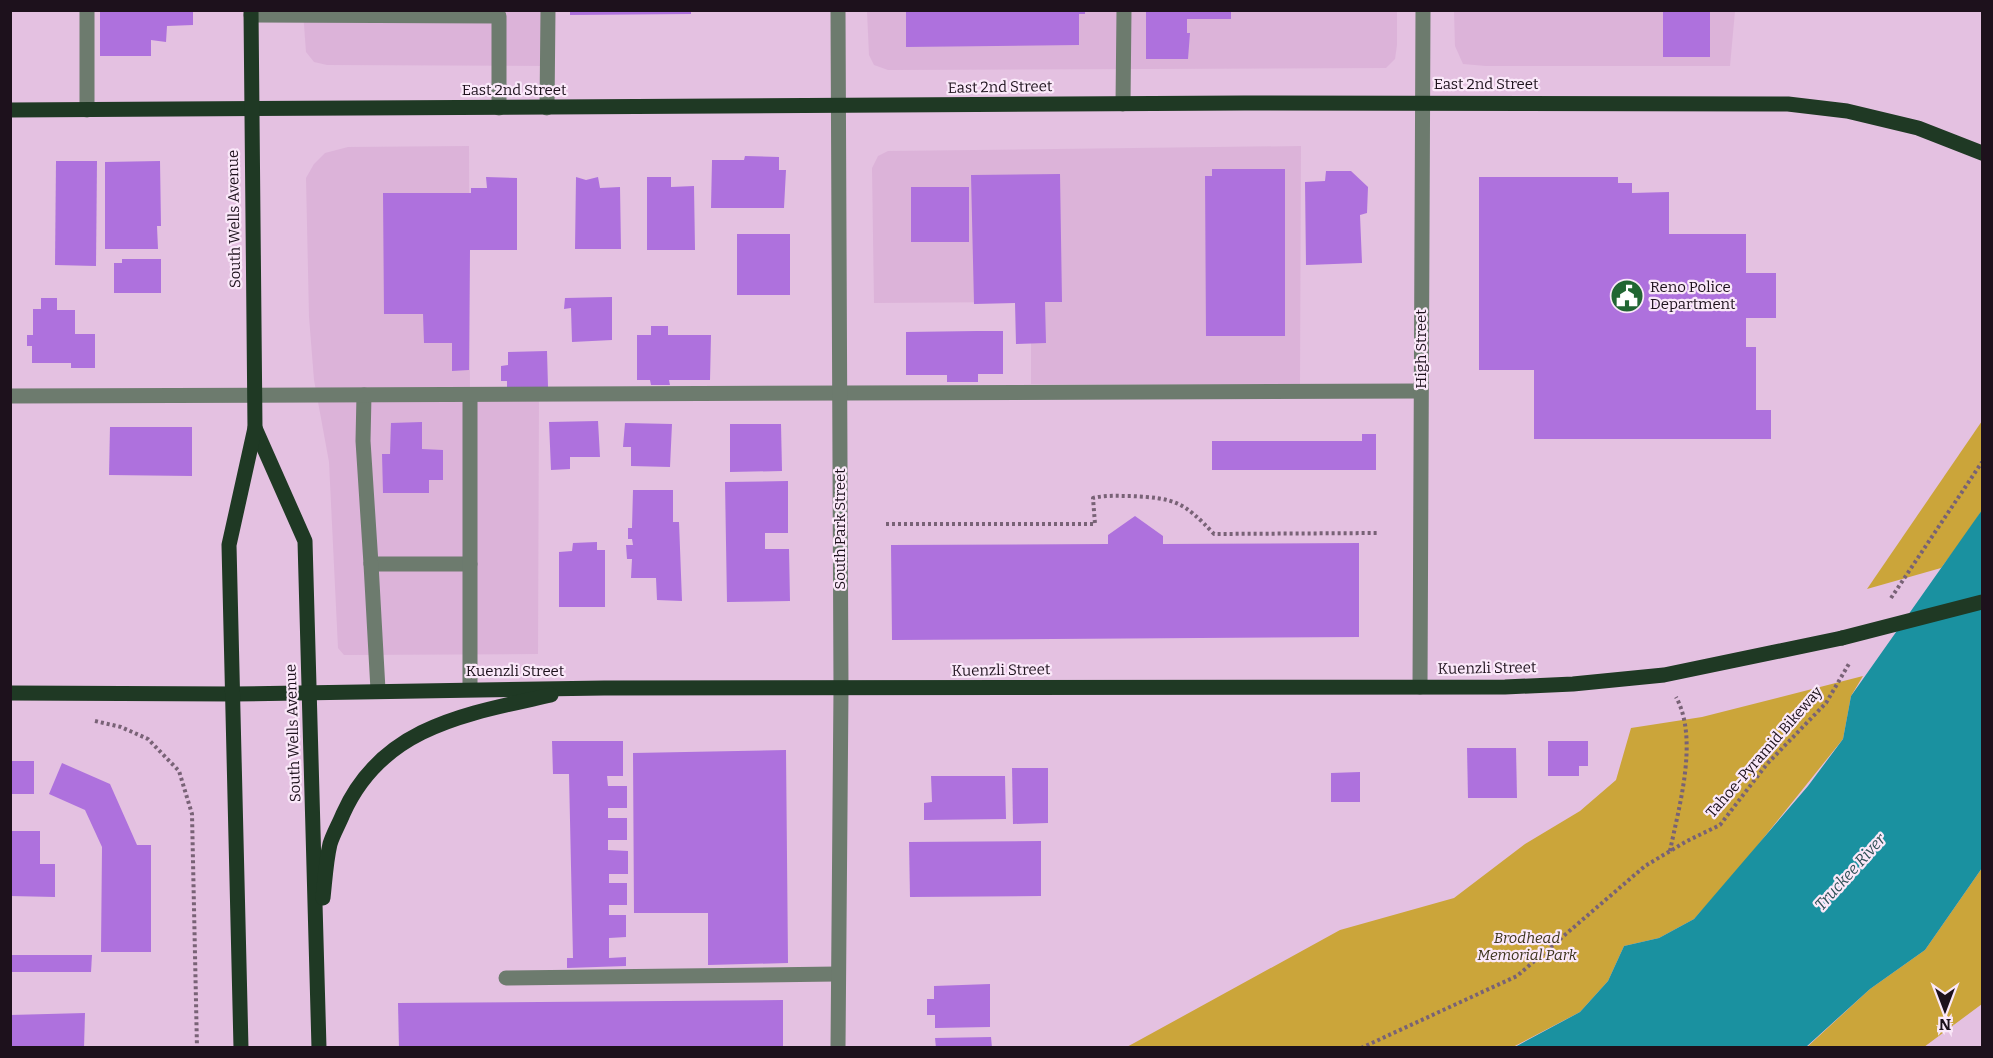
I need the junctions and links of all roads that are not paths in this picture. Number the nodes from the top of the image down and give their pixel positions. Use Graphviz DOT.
graph roads {
  1 [pos="87,10"];
  2 [pos="548,10"];
  3 [pos="838,10"];
  4 [pos="1124,10"];
  5 [pos="1423,10"];
  6 [pos="251,13"];
  7 [pos="1423,102"];
  8 [pos="1123,104"];
  9 [pos="839,107"];
  10 [pos="499,108"];
  11 [pos="548,108"];
  12 [pos="10,110"];
  13 [pos="87,110"];
  14 [pos="251,110"];
  15 [pos="1983,153"];
  16 [pos="1420,391"];
  17 [pos="364,395"];
  18 [pos="470,395"];
  19 [pos="839,395"];
  20 [pos="10,396"];
  21 [pos="254,396"];
  22 [pos="255,428"];
  23 [pos="371,564"];
  24 [pos="470,564"];
  25 [pos="1983,602"];
  26 [pos="1420,687"];
  27 [pos="470,689"];
  28 [pos="582,689"];
  29 [pos="841,689"];
  30 [pos="378,690"];
  31 [pos="310,691"];
  32 [pos="10,693"];
  33 [pos="233,694"];
  34 [pos="317,946"];
  35 [pos="837,974"];
  36 [pos="506,978"];
  37 [pos="241,1047"];
  38 [pos="319,1047"];
  39 [pos="838,1047"];
  1 -- 13 [label="street"];
  2 -- 11 [label="street"];
  3 -- 9 [label="street, South Park Street"];
  4 -- 8 [label="street"];
  5 -- 7 [label="street, High Street"];
  6 -- 10 [label="street"];
  6 -- 14 [label="main road, South Wells Avenue"];
  7 -- 8 [label="main road, East 2nd Street"];
  7 -- 15 [label="main road, East 2nd Street"];
  7 -- 16 [label="street, High Street"];
  8 -- 9 [label="main road, East 2nd Street"];
  9 -- 11 [label="main road, East 2nd Street"];
  9 -- 19 [label="street, South Park Street"];
  10 -- 11 [label="main road, East 2nd Street"];
  10 -- 14 [label="main road, East 2nd Street"];
  12 -- 13 [label="main road, East 2nd Street"];
  13 -- 14 [label="main road, East 2nd Street"];
  14 -- 21 [label="main road, South Wells Avenue"];
  16 -- 19 [label="street"];
  16 -- 26 [label="street, High Street"];
  17 -- 18 [label="street"];
  17 -- 21 [label="street"];
  17 -- 23 [label="street"];
  18 -- 19 [label="street"];
  18 -- 24 [label="street"];
  19 -- 29 [label="street, South Park Street"];
  20 -- 21 [label="street"];
  21 -- 22 [label="main road, South Wells Avenue"];
  22 -- 31 [label="main road, South Wells Avenue"];
  22 -- 33 [label="main road, South Wells Avenue"];
  23 -- 24 [label="street"];
  23 -- 30 [label="street"];
  24 -- 27 [label="street"];
  25 -- 26 [label="main road, Kuenzli Street, bridge"];
  26 -- 29 [label="main road, Kuenzli Street"];
  27 -- 28 [label="main road, Kuenzli Street"];
  27 -- 30 [label="main road, Kuenzli Street"];
  28 -- 29 [label="main road, Kuenzli Street"];
  28 -- 34 [label="main road"];
  29 -- 35 [label="street, South Park Street"];
  30 -- 31 [label="main road, Kuenzli Street"];
  31 -- 33 [label="main road, Kuenzli Street"];
  31 -- 34 [label="main road, South Wells Avenue"];
  32 -- 33 [label="main road, Kuenzli Street"];
  33 -- 37 [label="main road, South Wells Avenue"];
  34 -- 38 [label="main road, South Wells Avenue"];
  35 -- 36 [label="street"];
  35 -- 39 [label="street, South Park Street"];
}
